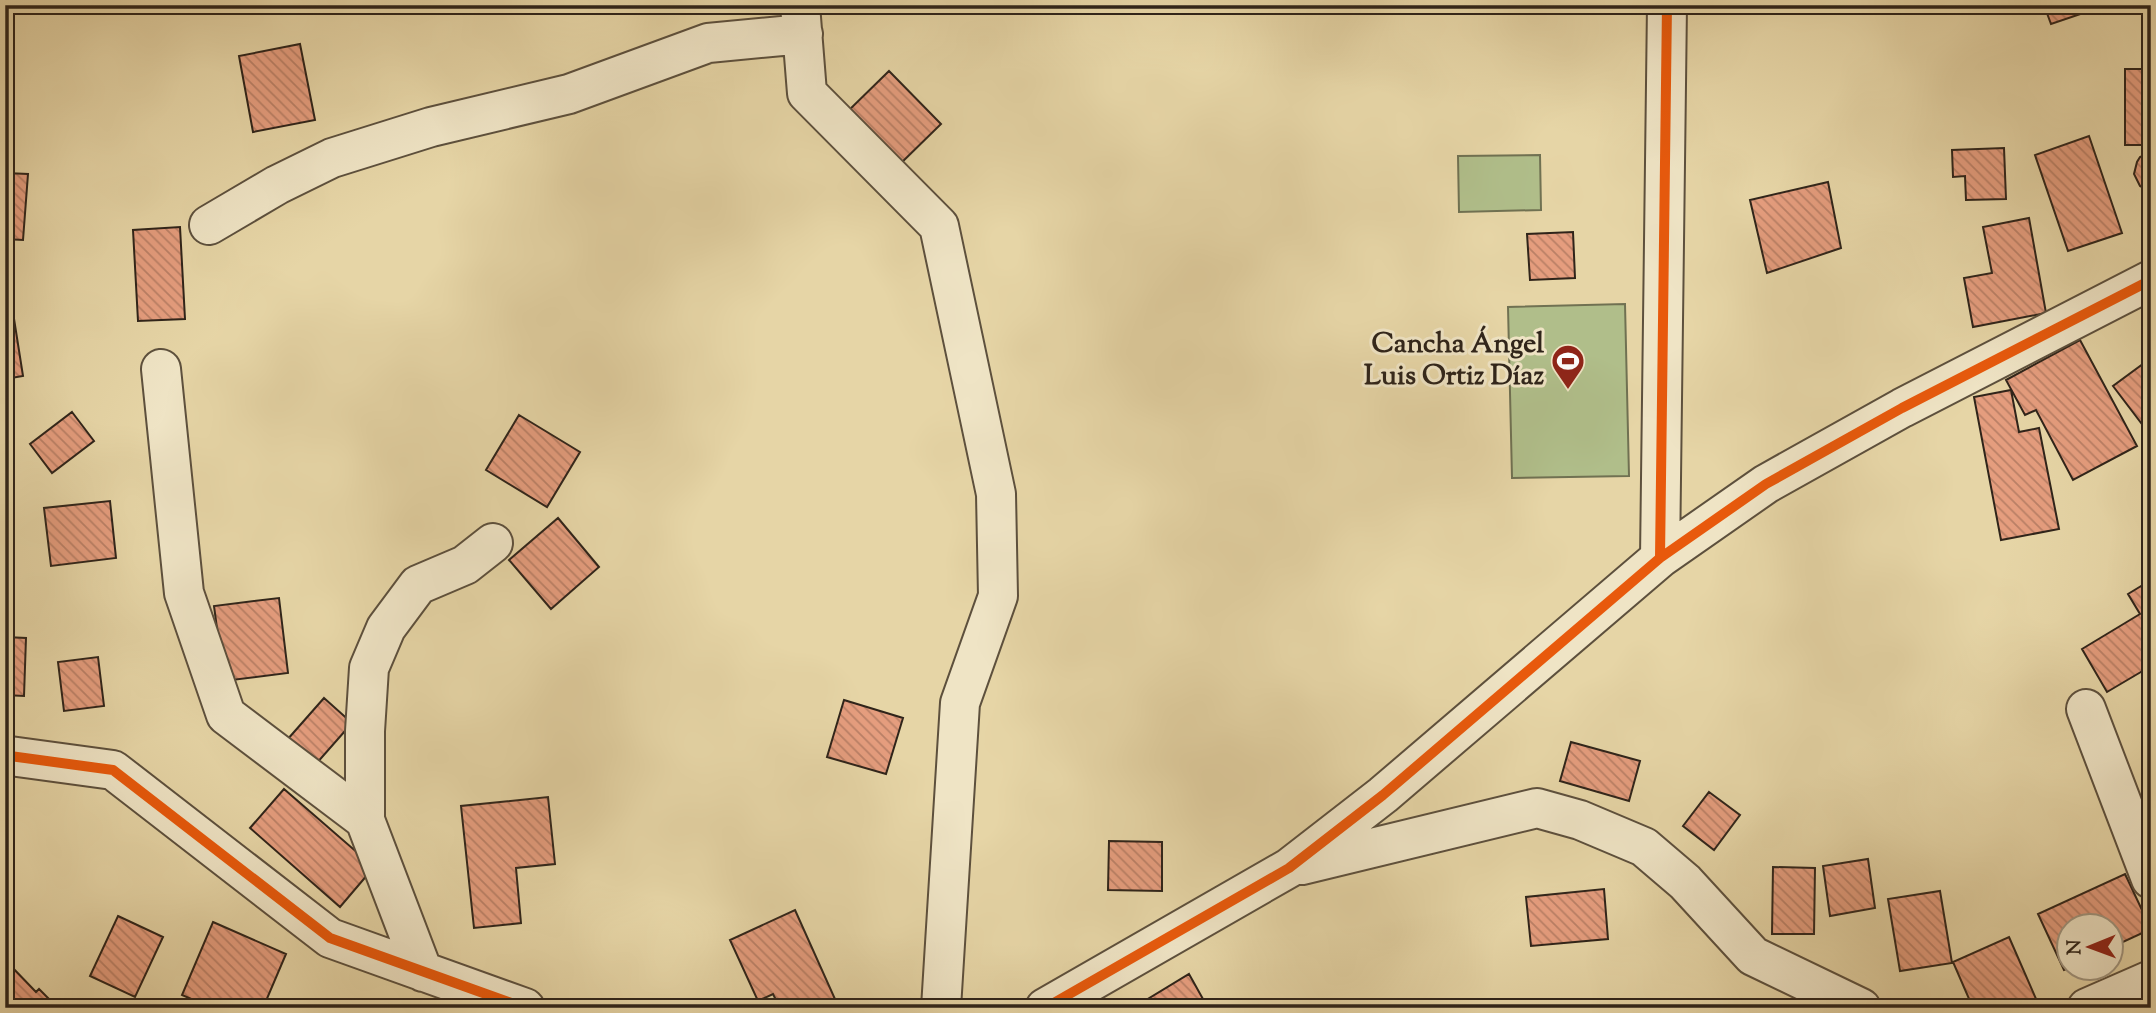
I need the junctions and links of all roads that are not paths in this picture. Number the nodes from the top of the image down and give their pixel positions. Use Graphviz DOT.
graph roads {
  1 [pos="1667,5"];
  2 [pos="802,20"];
  3 [pos="209,225"];
  4 [pos="2151,280"];
  5 [pos="161,369"];
  6 [pos="493,543"];
  7 [pos="1660,558"];
  8 [pos="2086,709"];
  9 [pos="5,758"];
  10 [pos="365,820"];
  11 [pos="1289,868"];
  12 [pos="2151,879"];
  13 [pos="424,972"];
  14 [pos="2151,980"];
  15 [pos="1087,998"];
  16 [pos="525,1008"];
  17 [pos="941,1008"];
  18 [pos="1045,1008"];
  19 [pos="1861,1008"];
  20 [pos="2087,1008"];
  1 -- 7 [label="street"];
  2 -- 3 [label="street"];
  2 -- 17 [label="street"];
  4 -- 7 [label="street"];
  5 -- 10 [label="street"];
  6 -- 10 [label="street"];
  7 -- 11 [label="street"];
  8 -- 12 [label="street"];
  9 -- 13 [label="street"];
  10 -- 13 [label="street"];
  11 -- 15 [label="street"];
  11 -- 19 [label="street"];
  13 -- 16 [label="street"];
  14 -- 20 [label="street"];
  15 -- 18 [label="street"];
}
